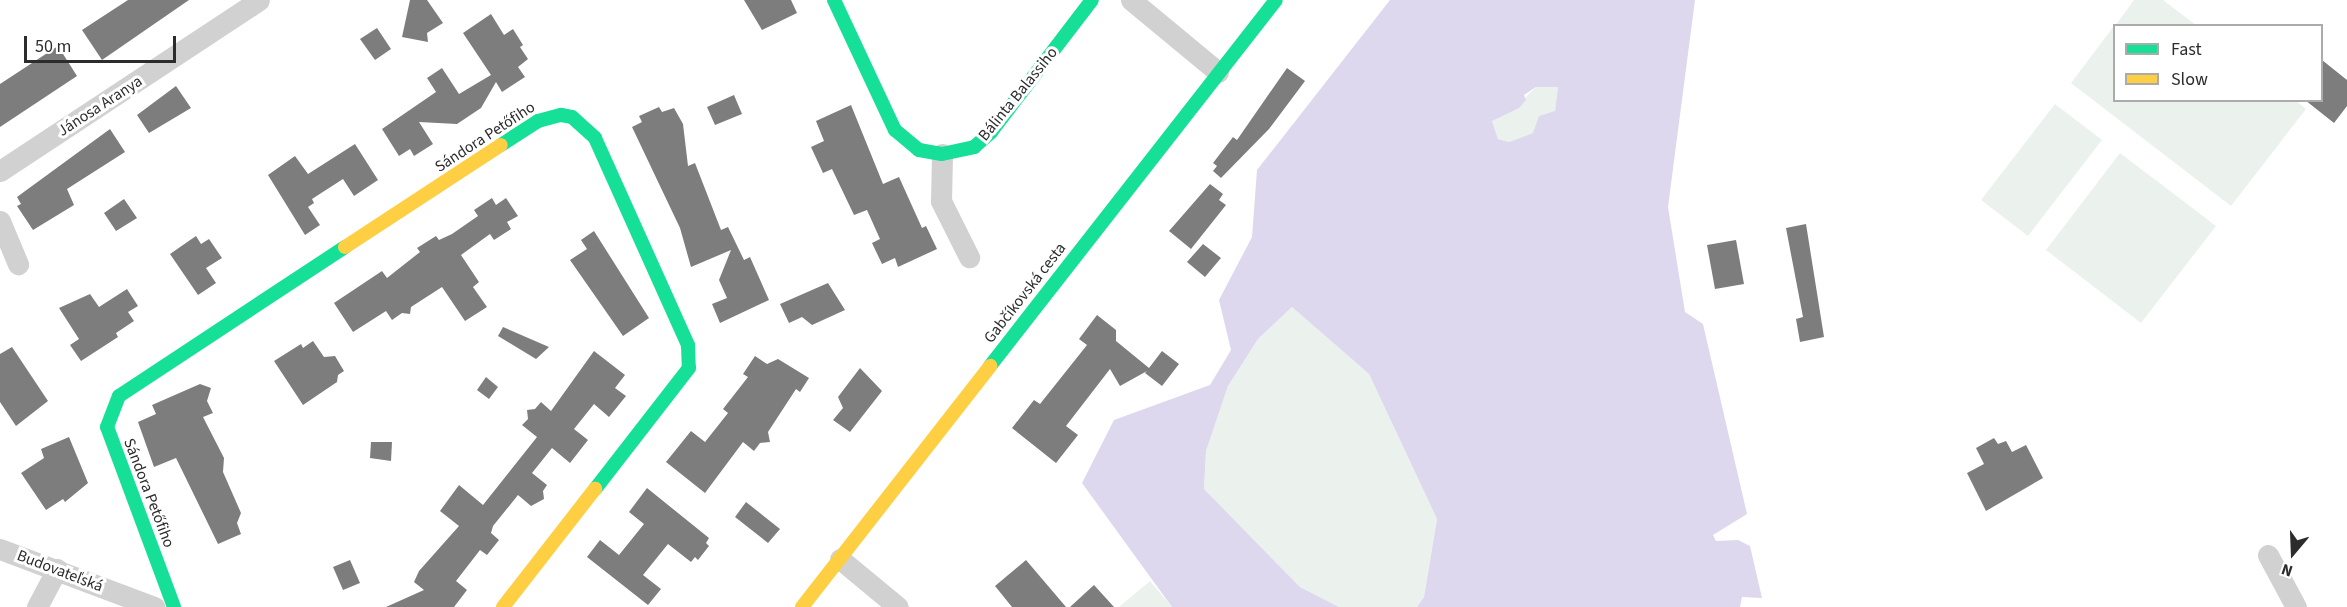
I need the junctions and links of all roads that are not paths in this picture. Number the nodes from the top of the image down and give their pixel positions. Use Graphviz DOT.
graph roads {
  1 [pos="259,0"];
  2 [pos="834,0"];
  3 [pos="1092,0"];
  4 [pos="1131,0"];
  5 [pos="1276,0"];
  6 [pos="1218,72"];
  7 [pos="942,154"];
  8 [pos="0,171"];
  9 [pos="0,221"];
  10 [pos="969,257"];
  11 [pos="18,264"];
  12 [pos="0,549"];
  13 [pos="2268,555"];
  14 [pos="840,559"];
  15 [pos="57,569"];
  16 [pos="37,607"];
  17 [pos="154,607"];
  18 [pos="174,607"];
  19 [pos="503,607"];
  20 [pos="802,607"];
  21 [pos="898,607"];
  22 [pos="2296,607"];
  1 -- 8 [label="street, Jánosa Aranya"];
  2 -- 7 [label="street, Bálinta Balassiho"];
  3 -- 7 [label="street, Bálinta Balassiho"];
  4 -- 6 [label="street"];
  5 -- 6 [label="street, Gabčíkovská cesta"];
  6 -- 14 [label="street, Gabčíkovská cesta"];
  7 -- 10 [label="street"];
  9 -- 11 [label="street"];
  12 -- 15 [label="street, Budovateľská"];
  13 -- 22 [label="street"];
  14 -- 20 [label="street, Gabčíkovská cesta"];
  14 -- 21 [label="street"];
  15 -- 16 [label="street"];
  15 -- 17 [label="street, Budovateľská"];
  18 -- 19 [label="street, Sándora Petőfiho"];
}
